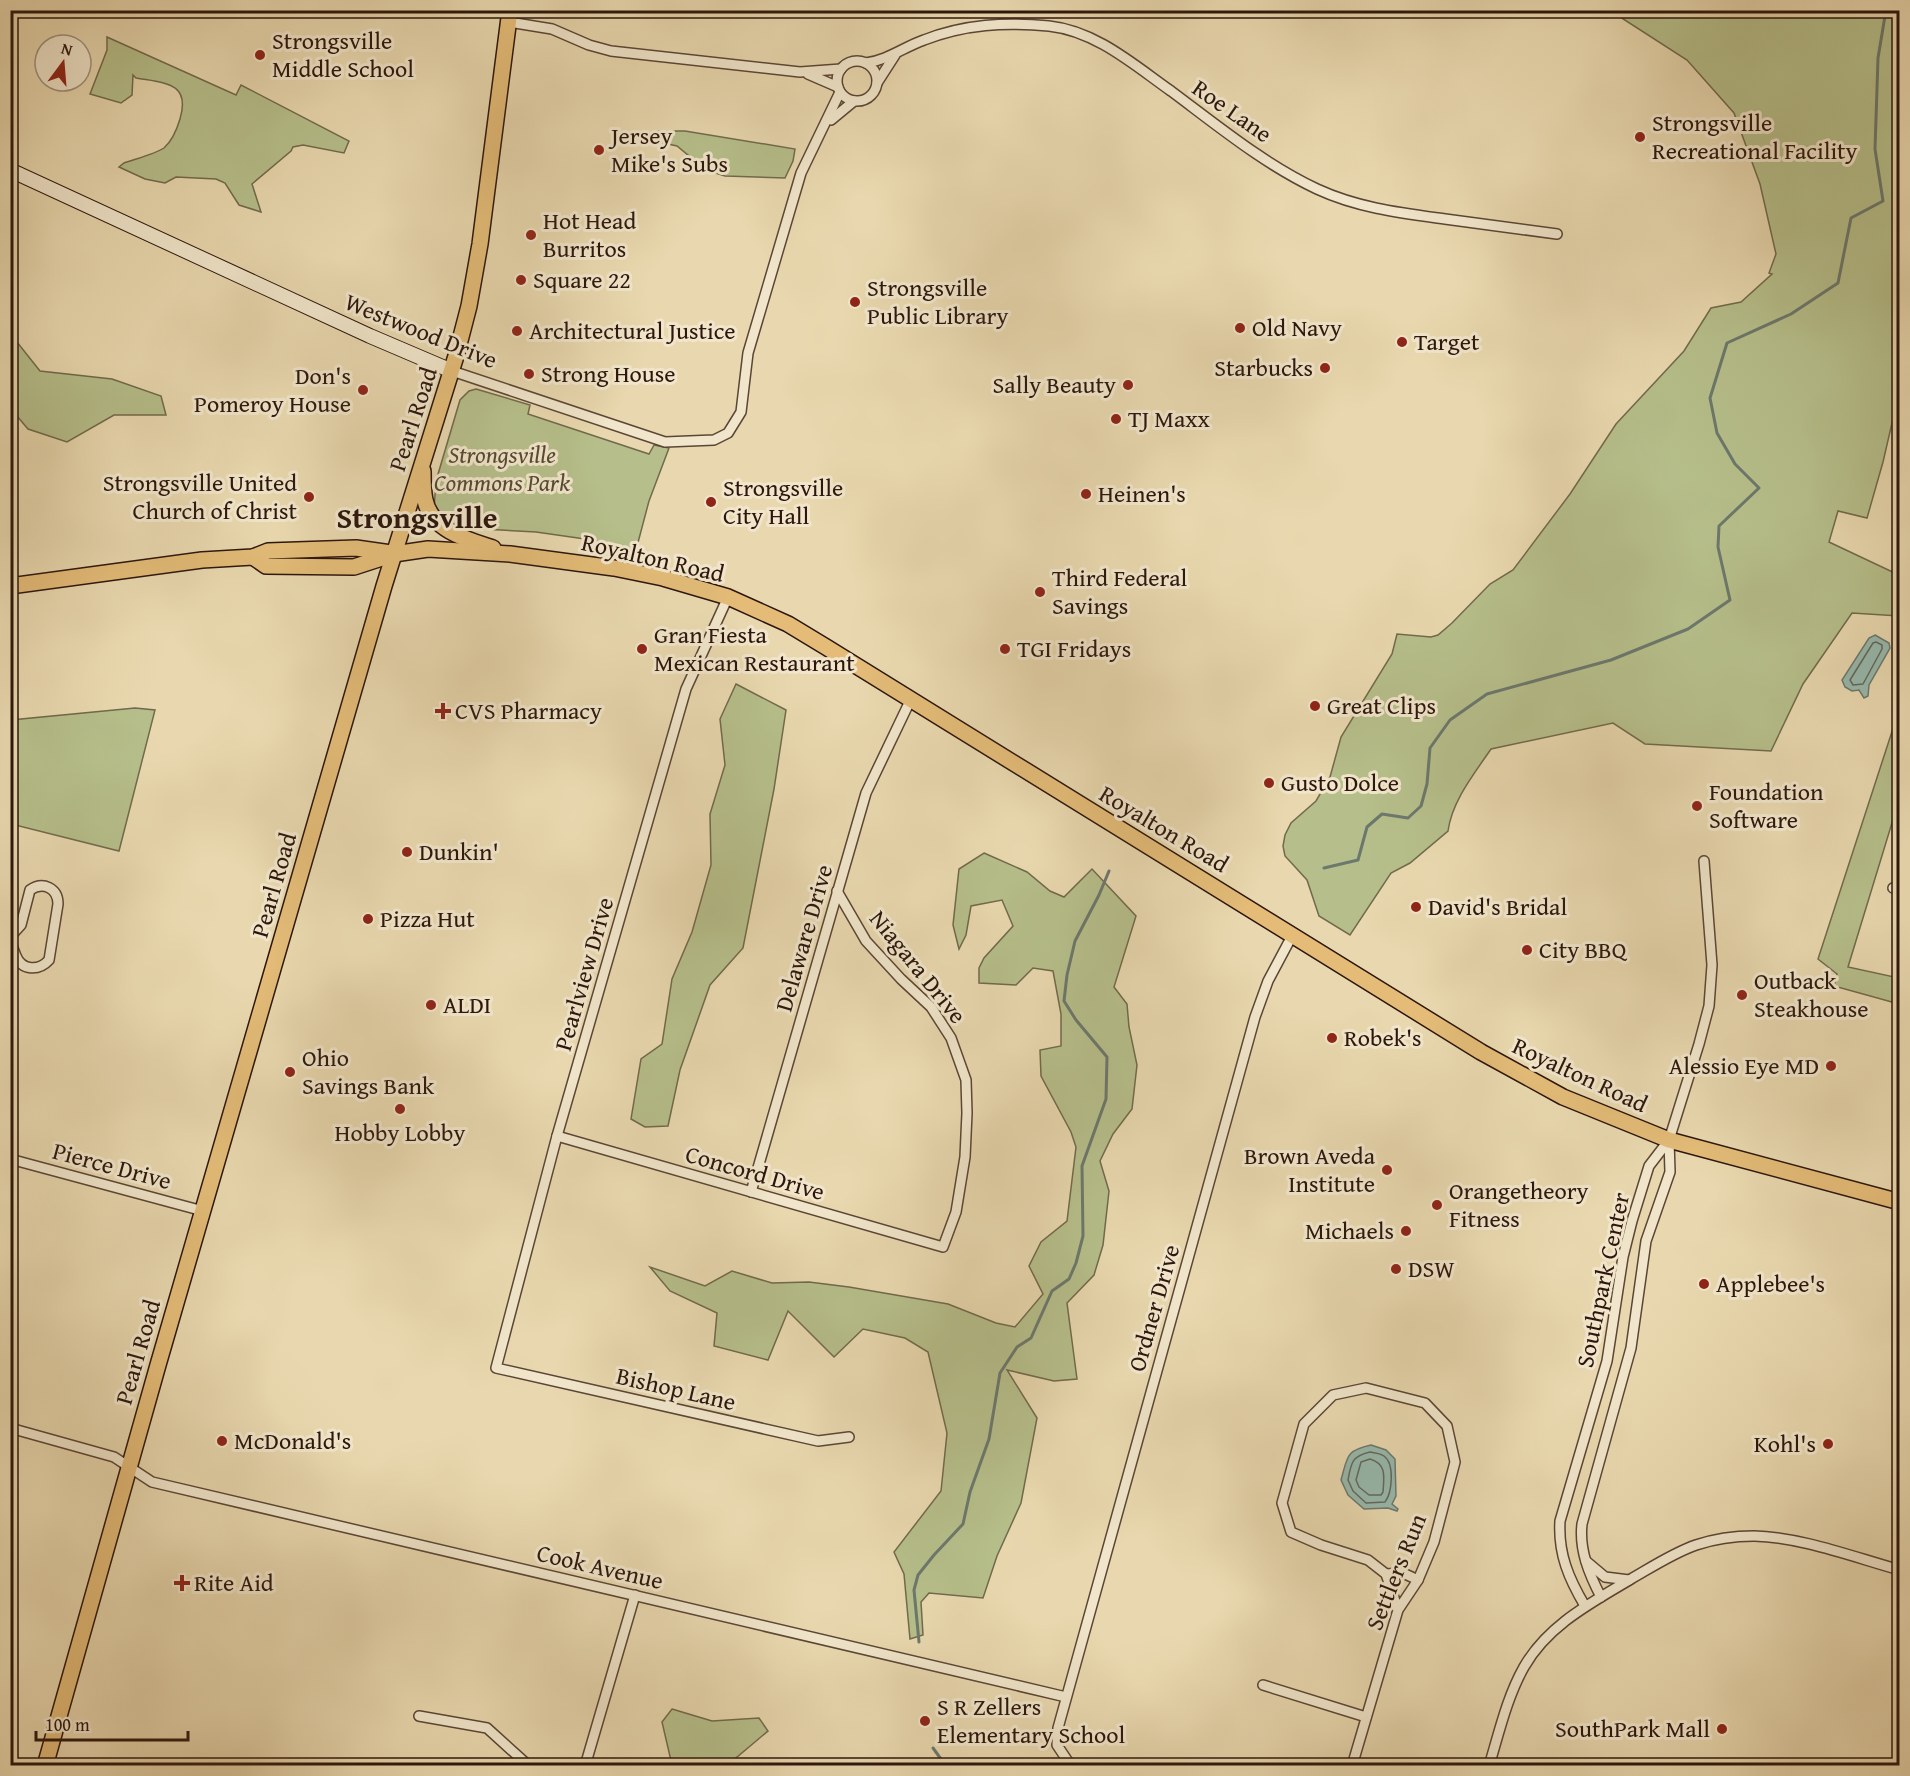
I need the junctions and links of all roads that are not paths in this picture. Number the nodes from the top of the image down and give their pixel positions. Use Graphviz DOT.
graph roads {
  1 [pos="509,16"];
  2 [pos="897,54"];
  3 [pos="866,63"];
  4 [pos="841,69"];
  5 [pos="800,72"];
  6 [pos="877,83"];
  7 [pos="839,90"];
  8 [pos="854,101"];
  9 [pos="825,126"];
  10 [pos="10,170"];
  11 [pos="1557,234"];
  12 [pos="452,371"];
  13 [pos="423,461"];
  14 [pos="394,554"];
  15 [pos="510,554"];
  16 [pos="10,586"];
  17 [pos="728,597"];
  18 [pos="910,701"];
  19 [pos="1704,861"];
  20 [pos="837,891"];
  21 [pos="1293,934"];
  22 [pos="10,937"];
  23 [pos="10,942"];
  24 [pos="557,1136"];
  25 [pos="1669,1140"];
  26 [pos="10,1159"];
  27 [pos="751,1192"];
  28 [pos="1899,1202"];
  29 [pos="202,1211"];
  30 [pos="943,1247"];
  31 [pos="496,1368"];
  32 [pos="10,1428"];
  33 [pos="849,1437"];
  34 [pos="130,1466"];
  35 [pos="1586,1561"];
  36 [pos="1899,1570"];
  37 [pos="1386,1574"];
  38 [pos="1418,1580"];
  39 [pos="1629,1580"];
  40 [pos="635,1595"];
  41 [pos="1601,1597"];
  42 [pos="1585,1606"];
  43 [pos="1398,1610"];
  44 [pos="1263,1685"];
  45 [pos="1066,1697"];
  46 [pos="419,1716"];
  47 [pos="1366,1717"];
  48 [pos="45,1766"];
  49 [pos="529,1766"];
  50 [pos="585,1766"];
  51 [pos="1071,1766"];
  52 [pos="1352,1766"];
  53 [pos="1490,1766"];
  1 -- 5 [label="street"];
  1 -- 12 [label="main road, Pearl Road"];
  2 -- 3 [label="street, Roe Lane"];
  2 -- 6 [label="street, Roe Lane"];
  2 -- 11 [label="street, Roe Lane"];
  3 -- 4 [label="street"];
  3 -- 6 [label="street"];
  4 -- 5 [label="street"];
  4 -- 7 [label="street"];
  5 -- 7 [label="street"];
  6 -- 8 [label="street"];
  7 -- 8 [label="street"];
  7 -- 9 [label="street, Westwood Drive"];
  8 -- 9 [label="street, Westwood Drive"];
  9 -- 12 [label="street, Westwood Drive"];
  10 -- 12 [label="street, Westwood Drive"];
  12 -- 13 [label="main road, Pearl Road"];
  13 -- 14 [label="main road, Pearl Road"];
  13 -- 15 [label="main road"];
  14 -- 15 [label="main road, Royalton Road"];
  14 -- 16 [label="main road, Royalton Road"];
  14 -- 29 [label="main road, Pearl Road"];
  15 -- 17 [label="main road, Royalton Road"];
  17 -- 18 [label="main road, Royalton Road"];
  17 -- 24 [label="street, Pearlview Drive"];
  18 -- 20 [label="street, Delaware Drive"];
  18 -- 21 [label="main road, Royalton Road"];
  19 -- 25 [label="street"];
  20 -- 27 [label="street, Delaware Drive"];
  20 -- 30 [label="street, Niagara Drive"];
  21 -- 25 [label="main road, Royalton Road"];
  21 -- 45 [label="street, Ordner Drive"];
  22 -- 23 [label="street"];
  24 -- 27 [label="street, Concord Drive"];
  24 -- 31 [label="street, Pearlview Drive"];
  25 -- 28 [label="main road, Royalton Road"];
  25 -- 35 [label="street, Southpark Center"];
  25 -- 42 [label="street, Southpark Center"];
  26 -- 29 [label="street, Pierce Drive"];
  27 -- 30 [label="street, Concord Drive"];
  29 -- 34 [label="main road, Pearl Road"];
  31 -- 33 [label="street, Bishop Lane"];
  32 -- 34 [label="street, Cook Avenue"];
  34 -- 40 [label="street, Cook Avenue"];
  34 -- 48 [label="main road, Pearl Road"];
  35 -- 39 [label="street"];
  35 -- 41 [label="street, Southpark Center"];
  36 -- 39 [label="street"];
  37 -- 38 [label="street"];
  37 -- 38 [label="street, Settlers Run"];
  37 -- 43 [label="street"];
  38 -- 43 [label="street, Settlers Run"];
  39 -- 41 [label="street"];
  40 -- 45 [label="street, Cook Avenue"];
  40 -- 50 [label="street"];
  41 -- 42 [label="street"];
  42 -- 53 [label="street"];
  43 -- 47 [label="street, Settlers Run"];
  44 -- 47 [label="street"];
  45 -- 51 [label="street, Ordner Drive"];
  46 -- 49 [label="street"];
  47 -- 52 [label="street, Settlers Run"];
}
